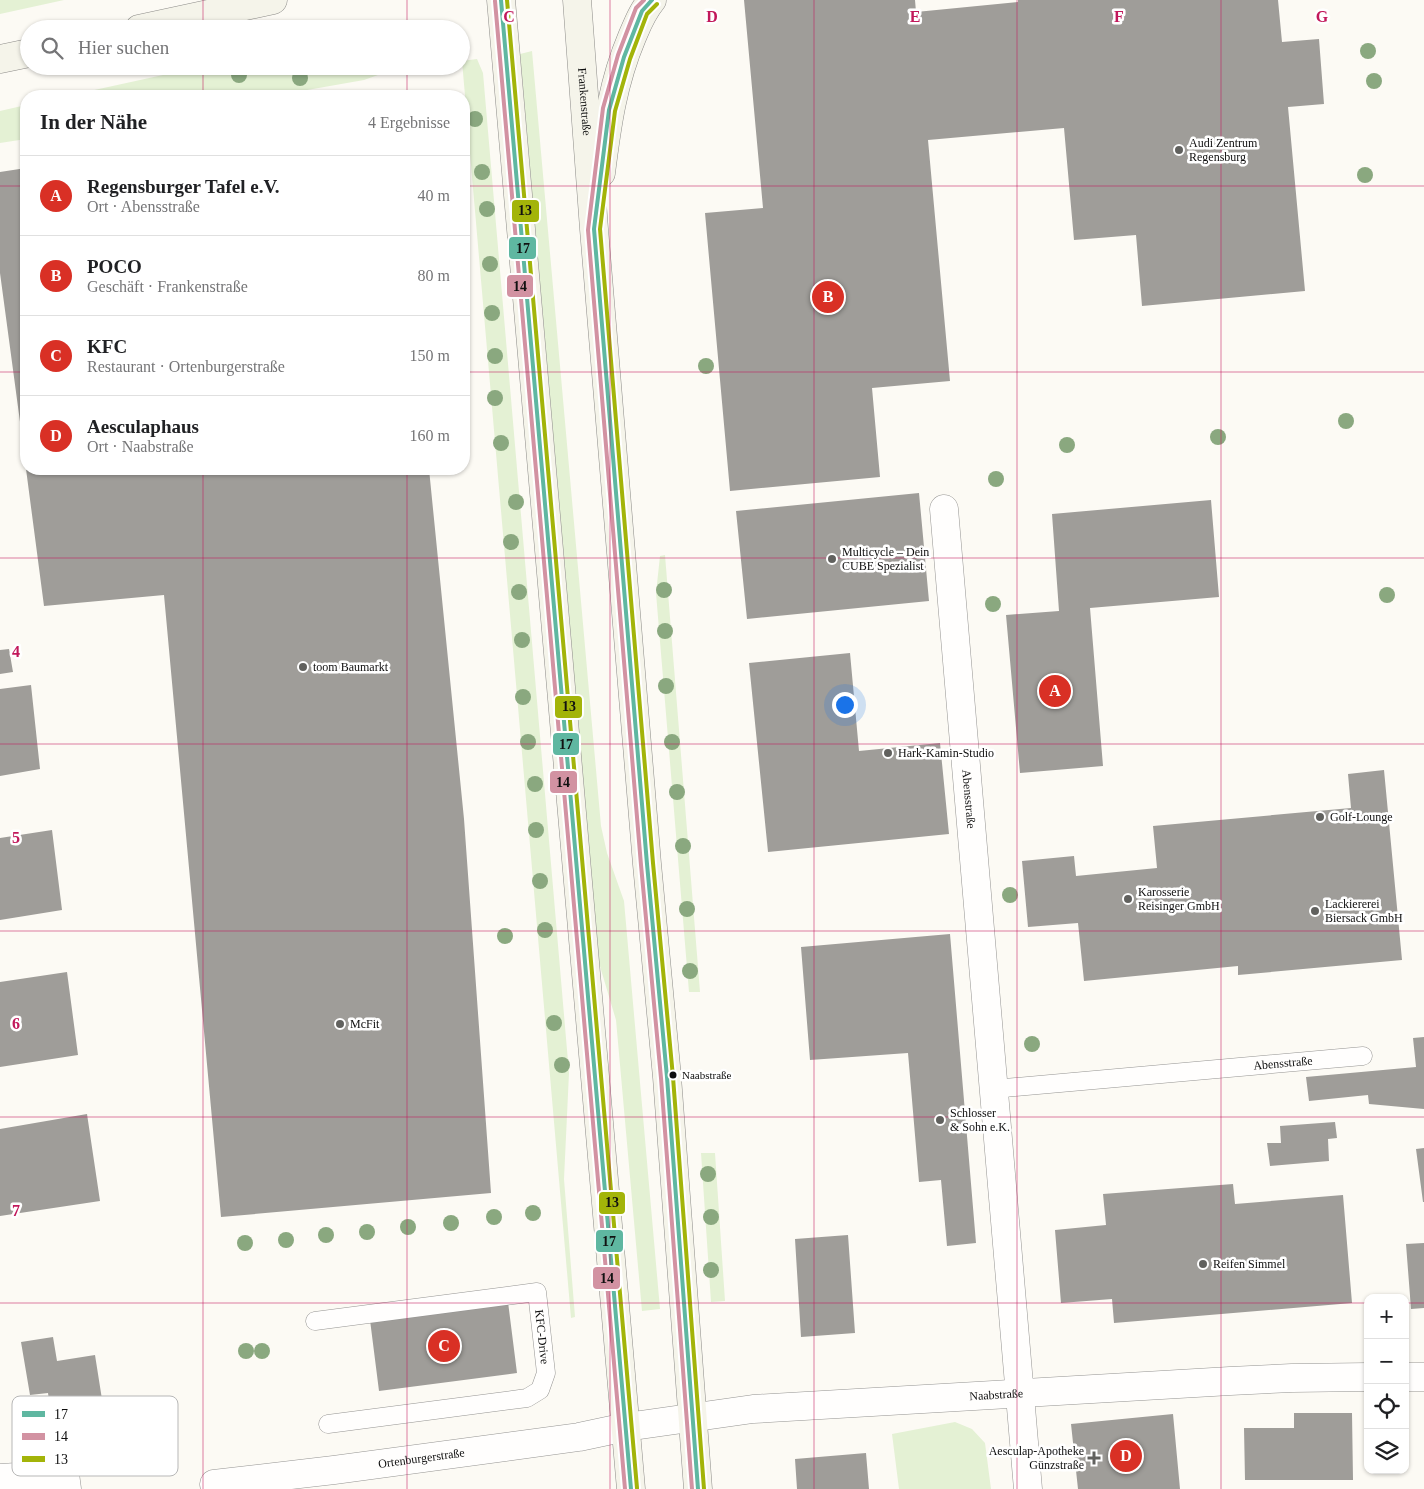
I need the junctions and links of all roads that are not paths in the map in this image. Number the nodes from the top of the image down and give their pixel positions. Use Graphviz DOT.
graph roads {
  1 [pos="273,0"];
  2 [pos="501,0"];
  3 [pos="577,0"];
  4 [pos="652,0"];
  5 [pos="181,20"];
  6 [pos="20,54"];
  7 [pos="0,59"];
  8 [pos="594,229"];
  9 [pos="944,510"];
  10 [pos="1363,1056"];
  11 [pos="993,1089"];
  12 [pos="315,1321"];
  13 [pos="1364,1377"];
  14 [pos="1409,1377"];
  15 [pos="1424,1377"];
  16 [pos="1020,1392"];
  17 [pos="693,1417"];
  18 [pos="328,1424"];
  19 [pos="626,1427"];
  20 [pos="0,1478"];
  21 [pos="66,1482"];
  22 [pos="214,1484"];
  23 [pos="631,1489"];
  24 [pos="698,1489"];
  25 [pos="1028,1489"];
  1 -- 5 [label="main road"];
  2 -- 19 [label="main road"];
  3 -- 8 [label="main road, Frankenstraße"];
  4 -- 8 [label="main road"];
  6 -- 7 [label="main road"];
  8 -- 17 [label="main road, Frankenstraße"];
  9 -- 11 [label="street, Abensstraße"];
  10 -- 11 [label="lane, Abensstraße"];
  11 -- 16 [label="street, Abensstraße"];
  12 -- 18 [label="lane, KFC-Drive"];
  13 -- 16 [label="street, Naabstraße"];
  14 -- 15 [label="street"];
  16 -- 17 [label="street, Naabstraße"];
  16 -- 25 [label="street, Abensstraße"];
  17 -- 19 [label="street, Naabstraße"];
  17 -- 24 [label="main road, Frankenstraße"];
  19 -- 22 [label="street, Ortenburgerstraße"];
  19 -- 23 [label="main road"];
  20 -- 21 [label="street"];
}
